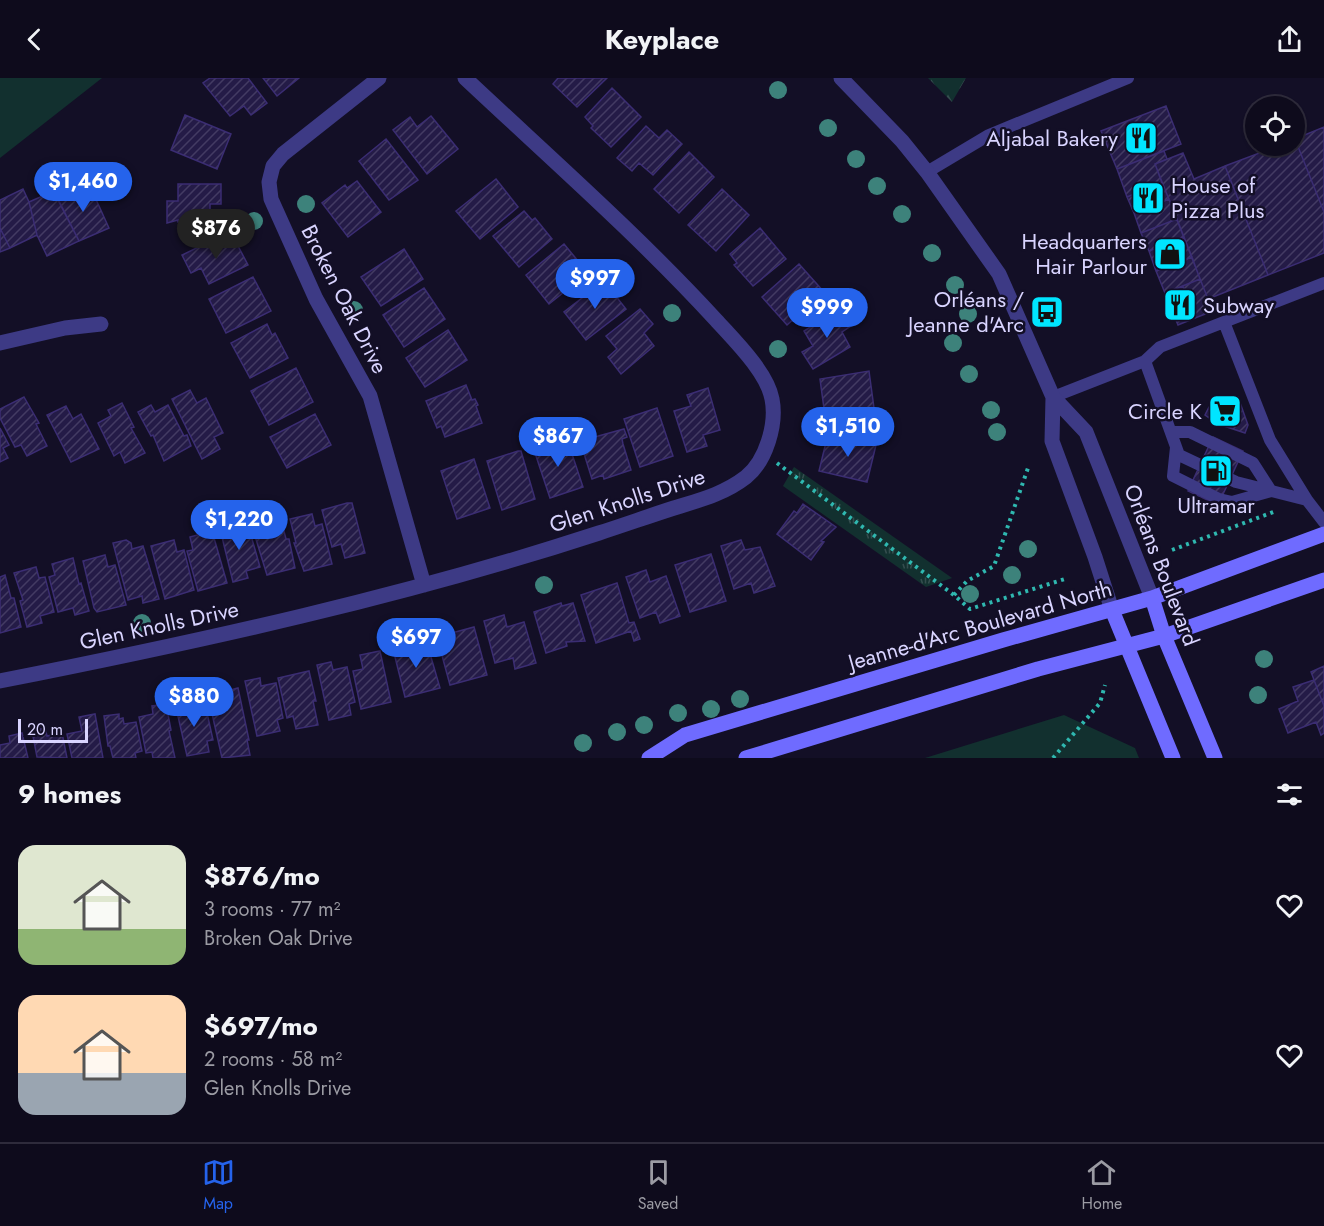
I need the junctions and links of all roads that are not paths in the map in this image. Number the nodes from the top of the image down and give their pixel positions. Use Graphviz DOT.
graph roads {
  1 [pos="379,78"];
  2 [pos="465,78"];
  3 [pos="841,78"];
  4 [pos="1128,78"];
  5 [pos="927,172"];
  6 [pos="1324,283"];
  7 [pos="1224,322"];
  8 [pos="101,324"];
  9 [pos="0,344"];
  10 [pos="1145,361"];
  11 [pos="1053,398"];
  12 [pos="1171,432"];
  13 [pos="1176,446"];
  14 [pos="1271,491"];
  15 [pos="1307,500"];
  16 [pos="1324,522"];
  17 [pos="1324,534"];
  18 [pos="1324,580"];
  19 [pos="424,585"];
  20 [pos="1152,598"];
  21 [pos="1112,610"];
  22 [pos="1164,636"];
  23 [pos="1127,646"];
  24 [pos="0,681"];
  25 [pos="649,758"];
  26 [pos="746,758"];
  27 [pos="1173,758"];
  28 [pos="1215,758"];
  1 -- 19 [label="street, Broken Oak Drive"];
  2 -- 19 [label="street, Glen Knolls Drive"];
  3 -- 5 [label="street, Orléans Boulevard"];
  4 -- 5 [label="lane"];
  5 -- 11 [label="street, Orléans Boulevard"];
  6 -- 7 [label="lane"];
  7 -- 10 [label="lane"];
  7 -- 15 [label="lane"];
  8 -- 9 [label="street"];
  10 -- 11 [label="lane"];
  10 -- 12 [label="lane"];
  11 -- 20 [label="street, Orléans Boulevard"];
  11 -- 21 [label="street, Orléans Boulevard"];
  12 -- 13 [label="lane"];
  12 -- 14 [label="lane"];
  13 -- 14 [label="lane"];
  13 -- 14 [label="lane"];
  14 -- 15 [label="lane"];
  15 -- 16 [label="lane"];
  17 -- 20 [label="main road, Jeanne-d'Arc Boulevard North"];
  18 -- 22 [label="main road"];
  19 -- 24 [label="street, Glen Knolls Drive"];
  20 -- 21 [label="main road, Jeanne-d'Arc Boulevard North"];
  20 -- 22 [label="main road, Orléans Boulevard"];
  21 -- 23 [label="main road, Orléans Boulevard"];
  21 -- 25 [label="main road, Jeanne-d'Arc Boulevard North"];
  22 -- 23 [label="main road"];
  22 -- 28 [label="main road, Orléans Boulevard"];
  23 -- 26 [label="main road"];
  23 -- 27 [label="main road, Orléans Boulevard"];
}
